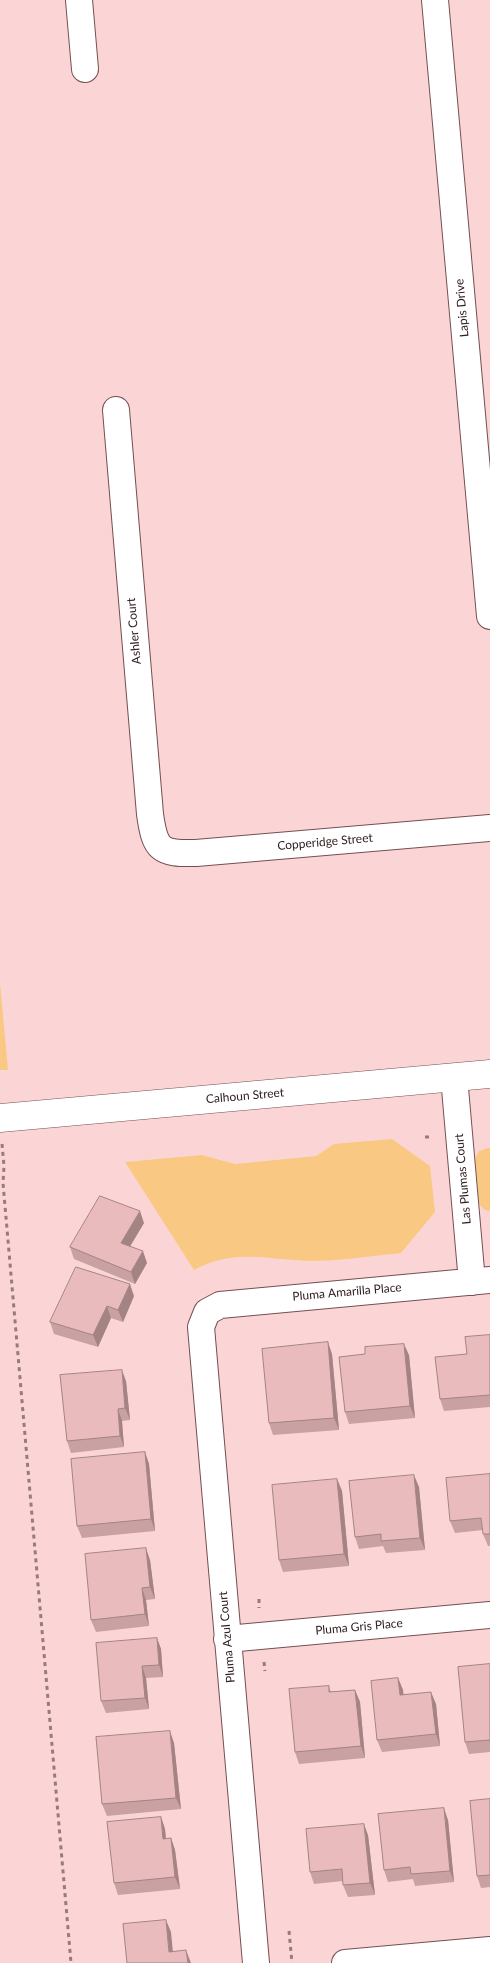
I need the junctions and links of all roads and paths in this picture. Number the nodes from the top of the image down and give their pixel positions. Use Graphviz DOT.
graph roads {
  1 [pos="79,0"];
  2 [pos="435,0"];
  3 [pos="85,69"];
  4 [pos="116,410"];
  5 [pos="490,616"];
  6 [pos="490,828"];
  7 [pos="161,848"];
  8 [pos="490,1074"];
  9 [pos="454,1077"];
  10 [pos="1,1129"];
  11 [pos="3,1183"];
  12 [pos="0,1189"];
  13 [pos="481,1281"];
  14 [pos="207,1312"];
  15 [pos="490,1615"];
  16 [pos="227,1639"];
  17 [pos="289,1932"];
  18 [pos="490,1950"];
  19 [pos="71,1963"];
  20 [pos="256,1963"];
  21 [pos="292,1963"];
  22 [pos="345,1963"];
  1 -- 3 [label="street"];
  2 -- 5 [label="street, Lapis Drive"];
  4 -- 7 [label="street, Ashler Court"];
  6 -- 7 [label="street, Copperidge Street"];
  8 -- 9 [label="street, Calhoun Street"];
  9 -- 10 [label="street, Calhoun Street"];
  9 -- 13 [label="street, Las Plumas Court"];
  10 -- 11 [label="path"];
  11 -- 12 [label="path"];
  11 -- 19 [label="path"];
  13 -- 14 [label="street, Pluma Amarilla Place"];
  14 -- 16 [label="street, Pluma Azul Court"];
  15 -- 16 [label="street, Pluma Gris Place"];
  16 -- 20 [label="street, Pluma Azul Court"];
  17 -- 21 [label="path"];
  18 -- 22 [label="street"];
}
